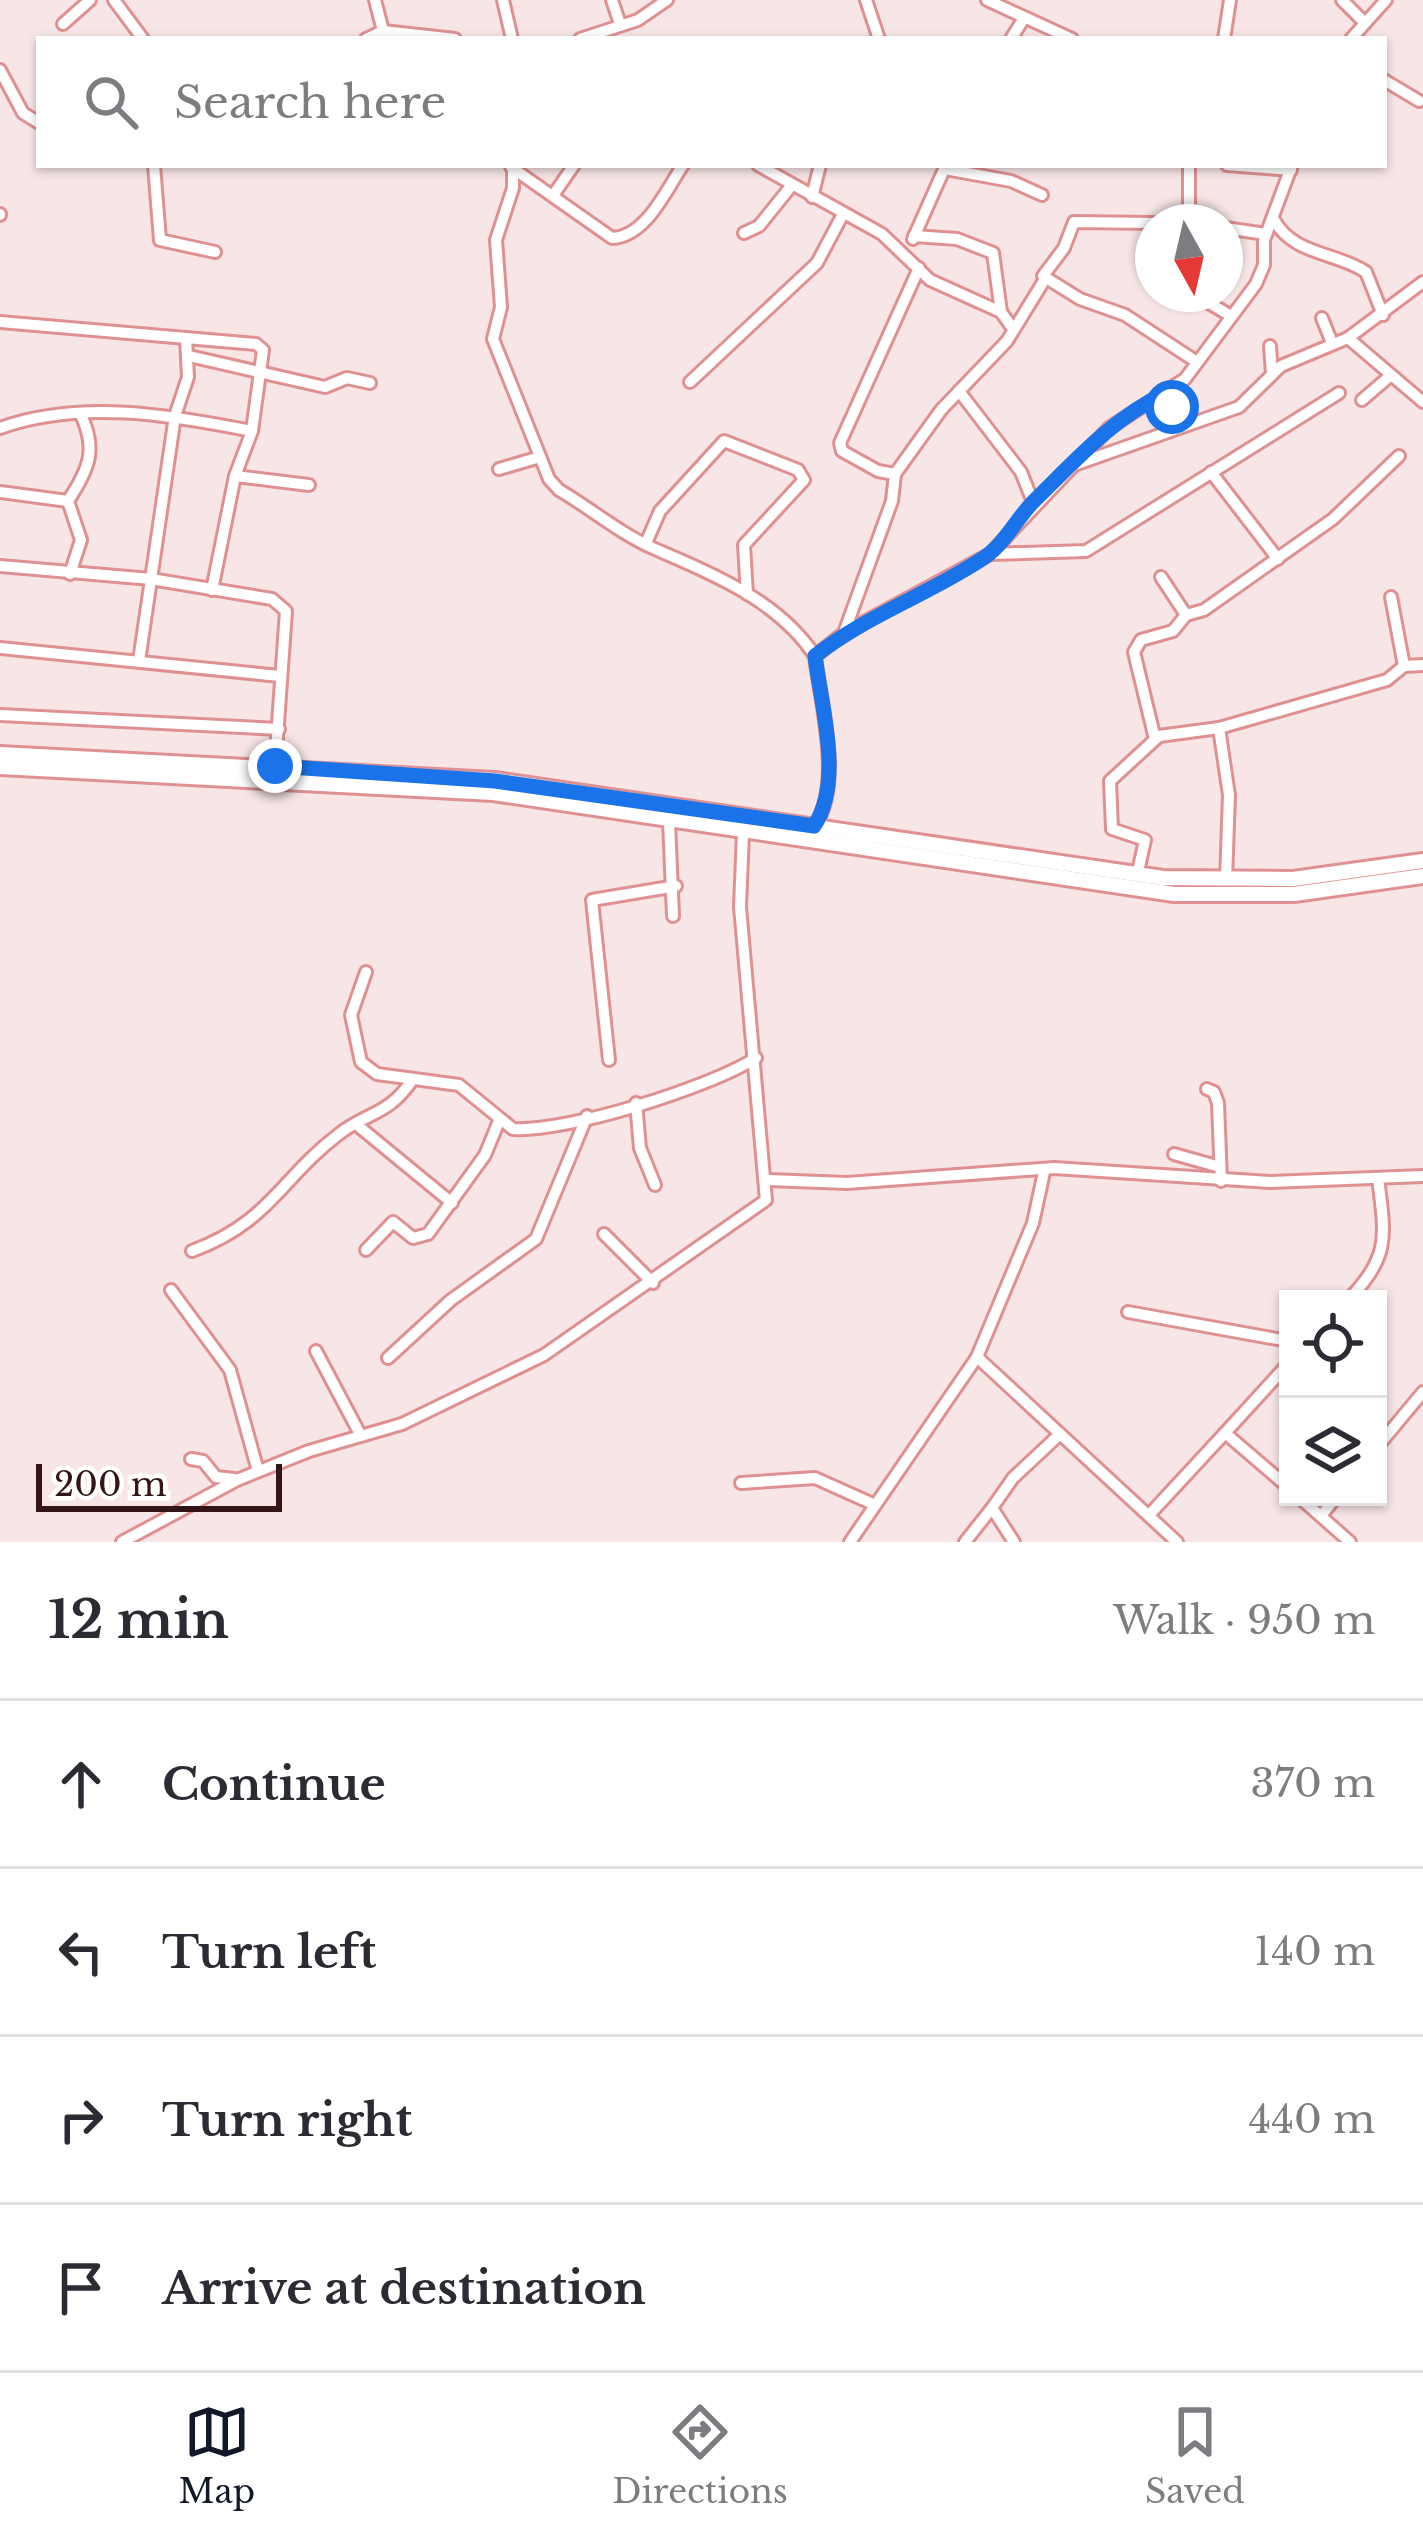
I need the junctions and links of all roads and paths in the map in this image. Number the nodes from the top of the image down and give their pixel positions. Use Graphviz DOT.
graph roads {
  1 [pos="90,0"];
  2 [pos="114,0"];
  3 [pos="375,0"];
  4 [pos="503,0"];
  5 [pos="612,0"];
  6 [pos="667,0"];
  7 [pos="866,0"];
  8 [pos="987,0"];
  9 [pos="1230,0"];
  10 [pos="1342,0"];
  11 [pos="1385,0"];
  12 [pos="1024,18"];
  13 [pos="1365,23"];
  14 [pos="620,24"];
  15 [pos="63,25"];
  16 [pos="383,31"];
  17 [pos="141,36"];
  18 [pos="372,36"];
  19 [pos="427,36"];
  20 [pos="511,36"];
  21 [pos="588,36"];
  22 [pos="878,36"];
  23 [pos="1013,36"];
  24 [pos="1065,36"];
  25 [pos="1224,36"];
  26 [pos="1354,36"];
  27 [pos="0,70"];
  28 [pos="1387,82"];
  29 [pos="1420,101"];
  30 [pos="36,122"];
  31 [pos="154,168"];
  32 [pos="509,168"];
  33 [pos="512,168"];
  34 [pos="572,168"];
  35 [pos="681,168"];
  36 [pos="763,168"];
  37 [pos="819,168"];
  38 [pos="945,168"];
  39 [pos="950,168"];
  40 [pos="1190,168"];
  41 [pos="1292,168"];
  42 [pos="792,185"];
  43 [pos="554,194"];
  44 [pos="1042,195"];
  45 [pos="812,197"];
  46 [pos="1189,204"];
  47 [pos="843,214"];
  48 [pos="1274,220"];
  49 [pos="1135,223"];
  50 [pos="1243,230"];
  51 [pos="744,233"];
  52 [pos="1266,233"];
  53 [pos="914,236"];
  54 [pos="215,252"];
  55 [pos="905,252"];
  56 [pos="920,268"];
  57 [pos="1045,280"];
  58 [pos="1423,282"];
  59 [pos="1408,297"];
  60 [pos="1423,300"];
  61 [pos="1001,312"];
  62 [pos="1224,312"];
  63 [pos="1383,315"];
  64 [pos="1231,316"];
  65 [pos="1322,318"];
  66 [pos="0,322"];
  67 [pos="1012,326"];
  68 [pos="186,338"];
  69 [pos="1348,338"];
  70 [pos="1332,343"];
  71 [pos="1270,346"];
  72 [pos="189,356"];
  73 [pos="1197,362"];
  74 [pos="1272,374"];
  75 [pos="262,376"];
  76 [pos="1390,376"];
  77 [pos="370,382"];
  78 [pos="690,382"];
  79 [pos="959,392"];
  80 [pos="1339,393"];
  81 [pos="1164,394"];
  82 [pos="1362,400"];
  83 [pos="1423,401"];
  84 [pos="80,413"];
  85 [pos="175,416"];
  86 [pos="1192,423"];
  87 [pos="0,428"];
  88 [pos="252,431"];
  89 [pos="1399,456"];
  90 [pos="541,457"];
  91 [pos="1073,466"];
  92 [pos="499,469"];
  93 [pos="1218,472"];
  94 [pos="895,474"];
  95 [pos="235,476"];
  96 [pos="309,485"];
  97 [pos="0,492"];
  98 [pos="68,501"];
  99 [pos="1033,502"];
  100 [pos="646,543"];
  101 [pos="990,554"];
  102 [pos="1278,559"];
  103 [pos="0,566"];
  104 [pos="70,574"];
  105 [pos="1161,577"];
  106 [pos="152,579"];
  107 [pos="212,590"];
  108 [pos="747,594"];
  109 [pos="1391,597"];
  110 [pos="1186,615"];
  111 [pos="844,633"];
  112 [pos="0,648"];
  113 [pos="815,656"];
  114 [pos="140,661"];
  115 [pos="1423,665"];
  116 [pos="1404,666"];
  117 [pos="280,676"];
  118 [pos="0,715"];
  119 [pos="1219,728"];
  120 [pos="280,729"];
  121 [pos="1155,739"];
  122 [pos="0,754"];
  123 [pos="92,765"];
  124 [pos="275,766"];
  125 [pos="0,767"];
  126 [pos="670,821"];
  127 [pos="814,826"];
  128 [pos="743,833"];
  129 [pos="1423,861"];
  130 [pos="1137,876"];
  131 [pos="1423,876"];
  132 [pos="1226,880"];
  133 [pos="1162,885"];
  134 [pos="676,886"];
  135 [pos="674,916"];
  136 [pos="366,972"];
  137 [pos="756,1058"];
  138 [pos="609,1060"];
  139 [pos="413,1079"];
  140 [pos="1207,1089"];
  141 [pos="637,1103"];
  142 [pos="587,1115"];
  143 [pos="499,1121"];
  144 [pos="357,1126"];
  145 [pos="1174,1154"];
  146 [pos="1044,1172"];
  147 [pos="1221,1174"];
  148 [pos="1423,1176"];
  149 [pos="1378,1178"];
  150 [pos="768,1180"];
  151 [pos="656,1185"];
  152 [pos="452,1203"];
  153 [pos="604,1234"];
  154 [pos="366,1250"];
  155 [pos="192,1251"];
  156 [pos="653,1283"];
  157 [pos="171,1290"];
  158 [pos="1358,1290"];
  159 [pos="1128,1312"];
  160 [pos="1279,1339"];
  161 [pos="316,1352"];
  162 [pos="977,1357"];
  163 [pos="388,1358"];
  164 [pos="1279,1374"];
  165 [pos="1423,1392"];
  166 [pos="1225,1433"];
  167 [pos="1060,1434"];
  168 [pos="1387,1435"];
  169 [pos="361,1436"];
  170 [pos="191,1459"];
  171 [pos="258,1471"];
  172 [pos="1279,1479"];
  173 [pos="237,1480"];
  174 [pos="741,1483"];
  175 [pos="873,1504"];
  176 [pos="1309,1506"];
  177 [pos="1329,1506"];
  178 [pos="992,1508"];
  179 [pos="1150,1514"];
  180 [pos="1321,1516"];
  181 [pos="122,1542"];
  182 [pos="850,1542"];
  183 [pos="965,1542"];
  184 [pos="1014,1542"];
  185 [pos="1178,1542"];
  186 [pos="1350,1542"];
  1 -- 15 [label="street"];
  2 -- 17 [label="street"];
  3 -- 16 [label="street"];
  4 -- 20 [label="street"];
  5 -- 14 [label="street"];
  6 -- 14 [label="street"];
  7 -- 22 [label="street"];
  8 -- 12 [label="street"];
  9 -- 25 [label="street"];
  10 -- 13 [label="street"];
  11 -- 13 [label="street"];
  12 -- 23 [label="street"];
  12 -- 24 [label="street"];
  13 -- 26 [label="street"];
  14 -- 21 [label="street"];
  16 -- 18 [label="street"];
  16 -- 19 [label="street"];
  27 -- 30 [label="street"];
  28 -- 29 [label="street"];
  31 -- 54 [label="street"];
  32 -- 90 [label="street"];
  33 -- 43 [label="street"];
  34 -- 43 [label="street"];
  35 -- 43 [label="street"];
  36 -- 42 [label="street"];
  37 -- 45 [label="street"];
  38 -- 53 [label="street"];
  39 -- 44 [label="street"];
  40 -- 46 [label="street"];
  41 -- 48 [label="street"];
  42 -- 45 [label="street"];
  42 -- 51 [label="street"];
  45 -- 47 [label="street"];
  47 -- 55 [label="street"];
  47 -- 78 [label="street"];
  48 -- 52 [label="street"];
  48 -- 63 [label="street"];
  49 -- 57 [label="street"];
  50 -- 52 [label="street"];
  52 -- 64 [label="street"];
  53 -- 55 [label="street"];
  53 -- 61 [label="street"];
  55 -- 56 [label="street"];
  56 -- 61 [label="street"];
  56 -- 94 [label="street"];
  57 -- 67 [label="street"];
  57 -- 73 [label="street"];
  58 -- 59 [label="street"];
  59 -- 60 [label="street"];
  59 -- 63 [label="street"];
  61 -- 67 [label="street"];
  62 -- 64 [label="street"];
  63 -- 69 [label="street"];
  64 -- 73 [label="street"];
  65 -- 70 [label="street"];
  66 -- 68 [label="street"];
  67 -- 79 [label="street"];
  68 -- 72 [label="street"];
  68 -- 75 [label="street"];
  69 -- 70 [label="street"];
  69 -- 76 [label="street"];
  70 -- 74 [label="street"];
  71 -- 74 [label="street"];
  72 -- 75 [label="street"];
  72 -- 85 [label="street"];
  73 -- 81 [label="street"];
  74 -- 86 [label="street"];
  75 -- 77 [label="street"];
  75 -- 88 [label="street"];
  76 -- 82 [label="street"];
  76 -- 83 [label="street"];
  79 -- 94 [label="street"];
  79 -- 99 [label="street"];
  80 -- 93 [label="street"];
  81 -- 86 [label="street"];
  81 -- 91 [label="street"];
  84 -- 85 [label="street"];
  84 -- 87 [label="street"];
  84 -- 98 [label="street"];
  85 -- 88 [label="street"];
  85 -- 106 [label="street"];
  86 -- 91 [label="street"];
  88 -- 95 [label="street"];
  89 -- 102 [label="street"];
  90 -- 92 [label="street"];
  90 -- 100 [label="street"];
  91 -- 99 [label="street"];
  93 -- 101 [label="street"];
  93 -- 102 [label="street"];
  94 -- 111 [label="street"];
  95 -- 96 [label="street"];
  95 -- 107 [label="street"];
  97 -- 98 [label="street"];
  98 -- 104 [label="street"];
  99 -- 101 [label="street"];
  100 -- 108 [label="street"];
  100 -- 108 [label="street"];
  101 -- 111 [label="street"];
  102 -- 110 [label="street"];
  103 -- 104 [label="street"];
  104 -- 106 [label="street"];
  105 -- 110 [label="street"];
  106 -- 107 [label="street"];
  106 -- 114 [label="street"];
  107 -- 117 [label="street"];
  108 -- 113 [label="street"];
  109 -- 116 [label="street"];
  110 -- 121 [label="street"];
  111 -- 113 [label="street"];
  112 -- 114 [label="street"];
  113 -- 127 [label="street"];
  114 -- 117 [label="street"];
  115 -- 116 [label="street"];
  116 -- 119 [label="street"];
  117 -- 120 [label="street"];
  118 -- 120 [label="street"];
  119 -- 121 [label="street"];
  119 -- 132 [label="street"];
  120 -- 124 [label="street"];
  121 -- 130 [label="street"];
  122 -- 123 [label="main road"];
  123 -- 124 [label="main road"];
  123 -- 125 [label="main road"];
  123 -- 126 [label="main road"];
  124 -- 127 [label="main road"];
  126 -- 128 [label="main road"];
  126 -- 134 [label="street"];
  127 -- 130 [label="main road"];
  128 -- 133 [label="main road"];
  128 -- 137 [label="street"];
  129 -- 132 [label="main road"];
  130 -- 133 [label="main road"];
  131 -- 133 [label="main road"];
  132 -- 133 [label="main road"];
  134 -- 135 [label="street"];
  134 -- 138 [label="street"];
  136 -- 139 [label="street"];
  137 -- 141 [label="street"];
  137 -- 150 [label="street"];
  139 -- 143 [label="street"];
  139 -- 144 [label="street"];
  140 -- 147 [label="street"];
  141 -- 142 [label="street"];
  141 -- 151 [label="street"];
  142 -- 143 [label="street"];
  142 -- 163 [label="street"];
  143 -- 152 [label="street"];
  144 -- 152 [label="street"];
  144 -- 155 [label="street"];
  145 -- 147 [label="street"];
  146 -- 147 [label="street"];
  146 -- 150 [label="street"];
  146 -- 162 [label="street"];
  147 -- 149 [label="street"];
  148 -- 149 [label="street"];
  149 -- 158 [label="street"];
  150 -- 156 [label="street"];
  152 -- 154 [label="street"];
  153 -- 156 [label="street"];
  156 -- 169 [label="street"];
  157 -- 171 [label="street"];
  159 -- 160 [label="street"];
  161 -- 169 [label="street"];
  162 -- 167 [label="street"];
  162 -- 175 [label="street"];
  164 -- 166 [label="street"];
  165 -- 168 [label="street"];
  166 -- 172 [label="street"];
  166 -- 179 [label="street"];
  167 -- 178 [label="street"];
  167 -- 179 [label="street"];
  169 -- 171 [label="street"];
  170 -- 173 [label="street"];
  171 -- 173 [label="street"];
  173 -- 181 [label="street"];
  174 -- 175 [label="street"];
  175 -- 182 [label="street"];
  176 -- 180 [label="street"];
  177 -- 180 [label="street"];
  178 -- 183 [label="street"];
  178 -- 184 [label="street"];
  179 -- 185 [label="street"];
  180 -- 186 [label="street"];
}
